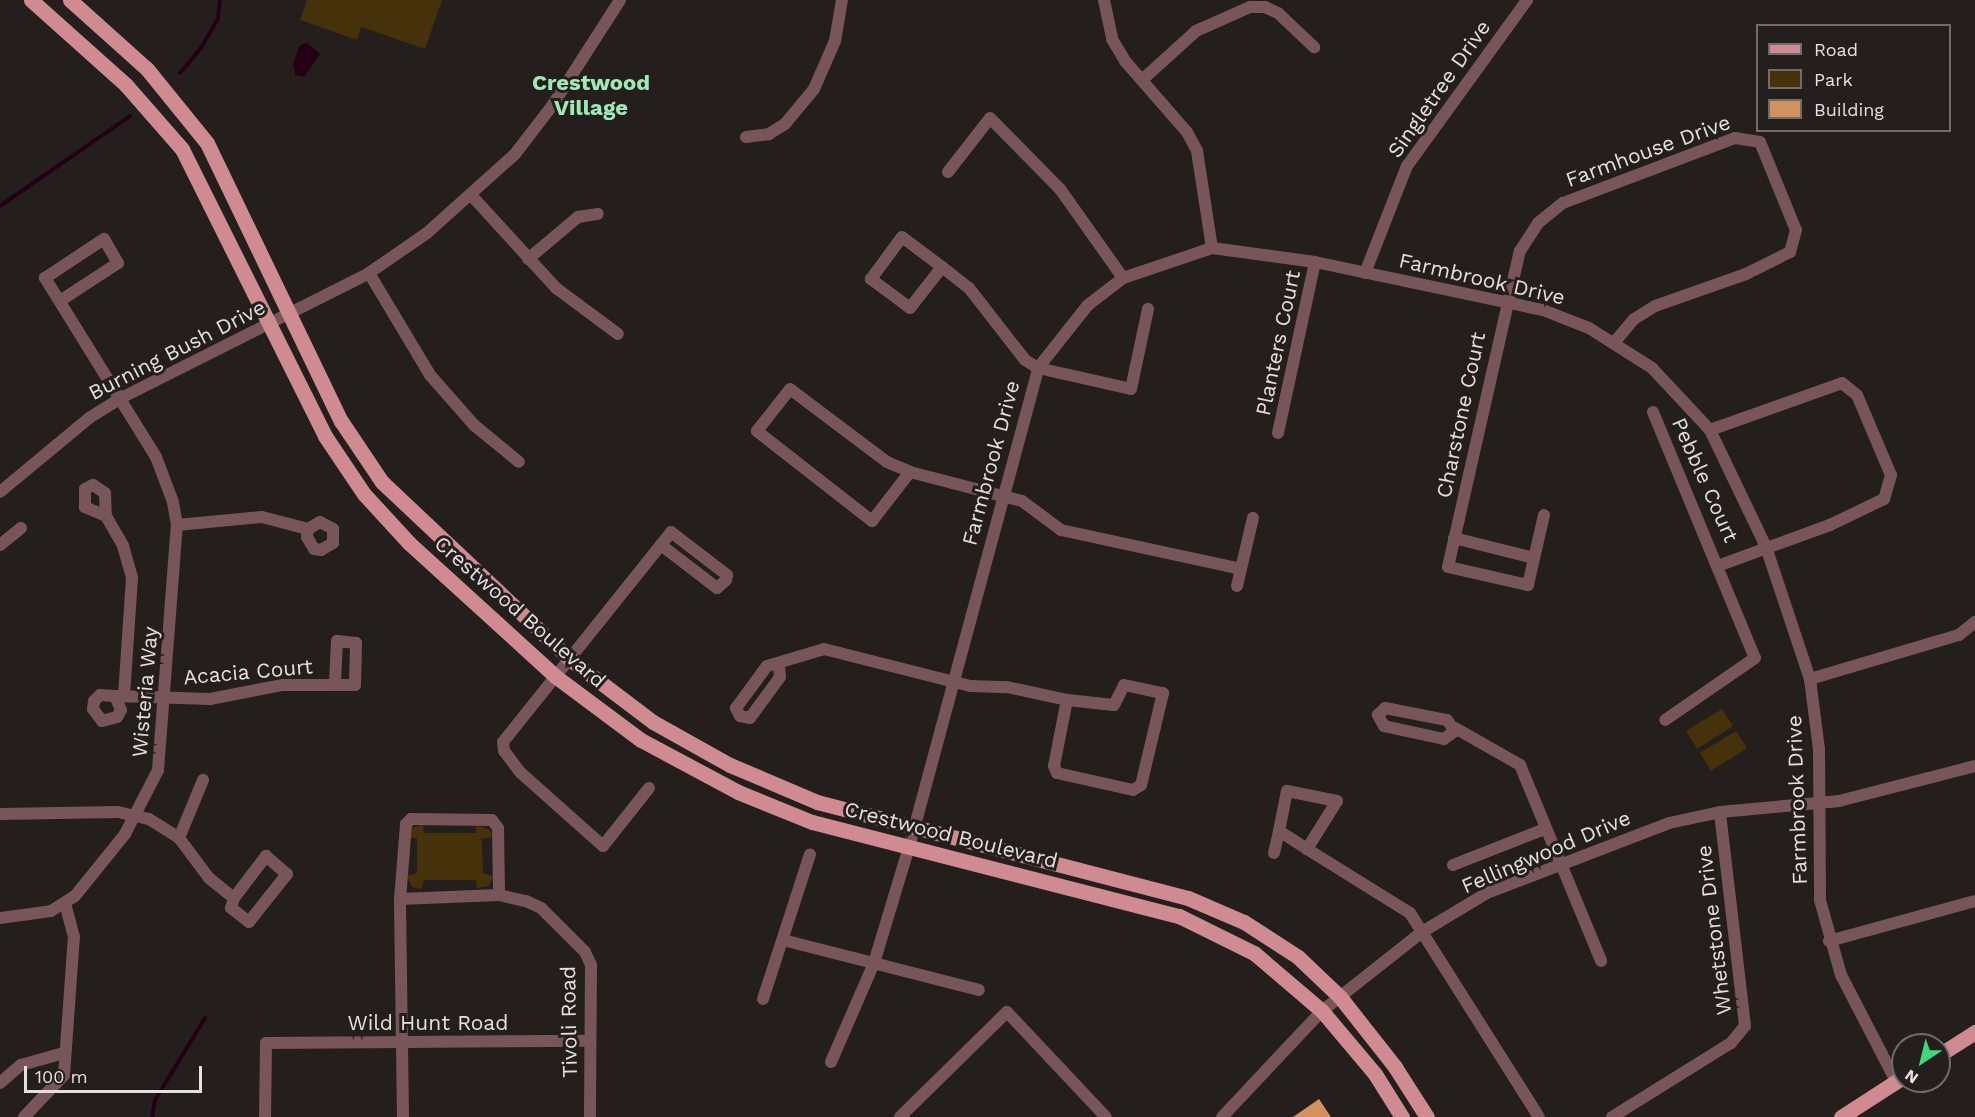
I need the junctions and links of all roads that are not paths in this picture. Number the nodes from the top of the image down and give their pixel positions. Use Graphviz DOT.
graph roads {
  1 [pos="31,0"];
  2 [pos="70,0"];
  3 [pos="620,0"];
  4 [pos="842,0"];
  5 [pos="1104,0"];
  6 [pos="1526,0"];
  7 [pos="1314,47"];
  8 [pos="1142,80"];
  9 [pos="746,137"];
  10 [pos="948,172"];
  11 [pos="472,196"];
  12 [pos="598,214"];
  13 [pos="1212,248"];
  14 [pos="528,259"];
  15 [pos="1315,262"];
  16 [pos="942,267"];
  17 [pos="369,273"];
  18 [pos="1365,273"];
  19 [pos="1123,278"];
  20 [pos="60,301"];
  21 [pos="1506,301"];
  22 [pos="1148,309"];
  23 [pos="291,314"];
  24 [pos="269,324"];
  25 [pos="618,334"];
  26 [pos="1615,342"];
  27 [pos="1038,368"];
  28 [pos="121,398"];
  29 [pos="1653,412"];
  30 [pos="1710,430"];
  31 [pos="1278,433"];
  32 [pos="519,462"];
  33 [pos="910,472"];
  34 [pos="0,492"];
  35 [pos="1001,496"];
  36 [pos="1544,515"];
  37 [pos="106,516"];
  38 [pos="1253,518"];
  39 [pos="177,525"];
  40 [pos="21,528"];
  41 [pos="308,529"];
  42 [pos="1454,538"];
  43 [pos="0,545"];
  44 [pos="661,545"];
  45 [pos="1766,547"];
  46 [pos="1534,558"];
  47 [pos="1720,565"];
  48 [pos="1241,569"];
  49 [pos="1238,586"];
  50 [pos="1975,622"];
  51 [pos="571,660"];
  52 [pos="779,666"];
  53 [pos="555,676"];
  54 [pos="1810,679"];
  55 [pos="954,681"];
  56 [pos="335,684"];
  57 [pos="164,698"];
  58 [pos="1067,700"];
  59 [pos="1665,720"];
  60 [pos="1455,728"];
  61 [pos="1975,766"];
  62 [pos="203,780"];
  63 [pos="649,788"];
  64 [pos="1816,803"];
  65 [pos="1720,812"];
  66 [pos="0,814"];
  67 [pos="136,816"];
  68 [pos="912,825"];
  69 [pos="1545,829"];
  70 [pos="1279,831"];
  71 [pos="179,838"];
  72 [pos="910,844"];
  73 [pos="1307,849"];
  74 [pos="1274,853"];
  75 [pos="810,854"];
  76 [pos="1560,865"];
  77 [pos="1453,866"];
  78 [pos="499,896"];
  79 [pos="234,897"];
  80 [pos="400,899"];
  81 [pos="1975,901"];
  82 [pos="65,904"];
  83 [pos="0,918"];
  84 [pos="1422,932"];
  85 [pos="783,940"];
  86 [pos="1829,941"];
  87 [pos="1601,961"];
  88 [pos="874,963"];
  89 [pos="979,990"];
  90 [pos="1340,997"];
  91 [pos="763,999"];
  92 [pos="1322,1011"];
  93 [pos="1975,1032"];
  94 [pos="590,1041"];
  95 [pos="402,1042"];
  96 [pos="1951,1047"];
  97 [pos="64,1053"];
  98 [pos="831,1062"];
  99 [pos="1891,1064"];
  100 [pos="0,1083"];
  101 [pos="1891,1085"];
  102 [pos="24,1117"];
  103 [pos="265,1117"];
  104 [pos="403,1117"];
  105 [pos="590,1117"];
  106 [pos="900,1117"];
  107 [pos="1106,1117"];
  108 [pos="1222,1117"];
  109 [pos="1402,1117"];
  110 [pos="1427,1117"];
  111 [pos="1539,1117"];
  112 [pos="1612,1117"];
  113 [pos="1841,1117"];
  1 -- 24 [label="main road, Crestwood Boulevard"];
  2 -- 23 [label="main road, Crestwood Boulevard"];
  3 -- 11 [label="street, Burning Bush Drive"];
  4 -- 9 [label="street"];
  5 -- 8 [label="street"];
  6 -- 18 [label="street, Singletree Drive"];
  7 -- 8 [label="street"];
  8 -- 13 [label="street"];
  10 -- 19 [label="street"];
  11 -- 14 [label="street"];
  11 -- 17 [label="street, Burning Bush Drive"];
  12 -- 14 [label="street"];
  13 -- 15 [label="street, Farmbrook Drive"];
  13 -- 19 [label="street, Farmbrook Drive"];
  14 -- 25 [label="street"];
  15 -- 18 [label="street, Farmbrook Drive"];
  15 -- 31 [label="street, Planters Court"];
  16 -- 16 [label="street"];
  16 -- 27 [label="street"];
  17 -- 23 [label="street, Burning Bush Drive"];
  17 -- 32 [label="street"];
  18 -- 21 [label="street, Farmbrook Drive"];
  19 -- 27 [label="street, Farmbrook Drive"];
  20 -- 20 [label="street, Wisteria Way"];
  20 -- 28 [label="street, Wisteria Way"];
  21 -- 26 [label="street, Farmbrook Drive"];
  21 -- 26 [label="street, Farmhouse Drive"];
  21 -- 42 [label="street, Charstone Court"];
  22 -- 27 [label="street"];
  23 -- 24 [label="street, Burning Bush Drive"];
  23 -- 51 [label="main road, Crestwood Boulevard"];
  24 -- 28 [label="street, Burning Bush Drive"];
  24 -- 53 [label="main road, Crestwood Boulevard"];
  26 -- 30 [label="street, Farmbrook Drive"];
  27 -- 35 [label="street, Farmbrook Drive"];
  28 -- 34 [label="street, Burning Bush Drive"];
  28 -- 39 [label="street, Wisteria Way"];
  29 -- 47 [label="street, Pebble Court"];
  30 -- 45 [label="street, Farmbrook Drive"];
  30 -- 45 [label="street, Pebble Court"];
  33 -- 33 [label="street"];
  33 -- 35 [label="street"];
  35 -- 48 [label="street"];
  35 -- 55 [label="street, Farmbrook Drive"];
  36 -- 46 [label="street, Charstone Court"];
  37 -- 57 [label="street, Acacia Court"];
  38 -- 48 [label="street"];
  39 -- 41 [label="street"];
  39 -- 57 [label="street, Wisteria Way"];
  40 -- 43 [label="street"];
  42 -- 46 [label="street"];
  42 -- 46 [label="street, Charstone Court"];
  44 -- 44 [label="street"];
  44 -- 51 [label="street"];
  45 -- 47 [label="street, Pebble Court"];
  45 -- 54 [label="street, Farmbrook Drive"];
  47 -- 59 [label="street, Pebble Court"];
  48 -- 49 [label="street"];
  50 -- 54 [label="street"];
  51 -- 53 [label="street"];
  51 -- 68 [label="main road, Crestwood Boulevard"];
  52 -- 55 [label="street"];
  53 -- 63 [label="street"];
  53 -- 72 [label="main road, Crestwood Boulevard"];
  54 -- 64 [label="street, Farmbrook Drive"];
  55 -- 58 [label="street"];
  55 -- 68 [label="street, Farmbrook Drive"];
  56 -- 57 [label="street, Acacia Court"];
  57 -- 67 [label="street, Wisteria Way"];
  58 -- 58 [label="street"];
  60 -- 60 [label="street"];
  60 -- 69 [label="street"];
  61 -- 64 [label="street, Fellingwood Drive"];
  62 -- 71 [label="street"];
  64 -- 65 [label="street, Fellingwood Drive"];
  64 -- 86 [label="street, Farmbrook Drive"];
  65 -- 76 [label="street, Fellingwood Drive"];
  65 -- 112 [label="street, Whetstone Drive"];
  66 -- 67 [label="street"];
  67 -- 71 [label="street"];
  67 -- 82 [label="street, Wisteria Way"];
  68 -- 72 [label="street, Farmbrook Drive"];
  68 -- 90 [label="main road, Crestwood Boulevard"];
  69 -- 76 [label="street"];
  69 -- 77 [label="street"];
  70 -- 73 [label="street"];
  70 -- 73 [label="street"];
  70 -- 74 [label="street"];
  71 -- 79 [label="street"];
  72 -- 88 [label="street, Farmbrook Drive"];
  72 -- 92 [label="main road, Crestwood Boulevard"];
  73 -- 84 [label="street"];
  75 -- 85 [label="street"];
  76 -- 84 [label="street, Fellingwood Drive"];
  76 -- 87 [label="street"];
  78 -- 80 [label="street, Tivoli Road"];
  78 -- 80 [label="street"];
  78 -- 94 [label="street, Tivoli Road"];
  79 -- 79 [label="street"];
  80 -- 95 [label="street"];
  81 -- 86 [label="street"];
  82 -- 83 [label="street"];
  82 -- 97 [label="street"];
  84 -- 90 [label="street, Fellingwood Drive"];
  84 -- 111 [label="street"];
  85 -- 88 [label="street"];
  85 -- 91 [label="street"];
  86 -- 99 [label="street, Farmbrook Drive"];
  88 -- 89 [label="street"];
  88 -- 98 [label="street, Farmbrook Drive"];
  90 -- 92 [label="street, Fellingwood Drive"];
  90 -- 110 [label="main road, Crestwood Boulevard"];
  92 -- 108 [label="street, Fellingwood Drive"];
  92 -- 109 [label="main road, Crestwood Boulevard"];
  93 -- 96 [label="main road"];
  94 -- 95 [label="street, Wild Hunt Road"];
  94 -- 105 [label="street, Tivoli Road"];
  95 -- 103 [label="street, Wild Hunt Road"];
  95 -- 104 [label="street"];
  97 -- 100 [label="street"];
  97 -- 102 [label="street"];
  101 -- 113 [label="main road"];
  106 -- 107 [label="street"];
}
